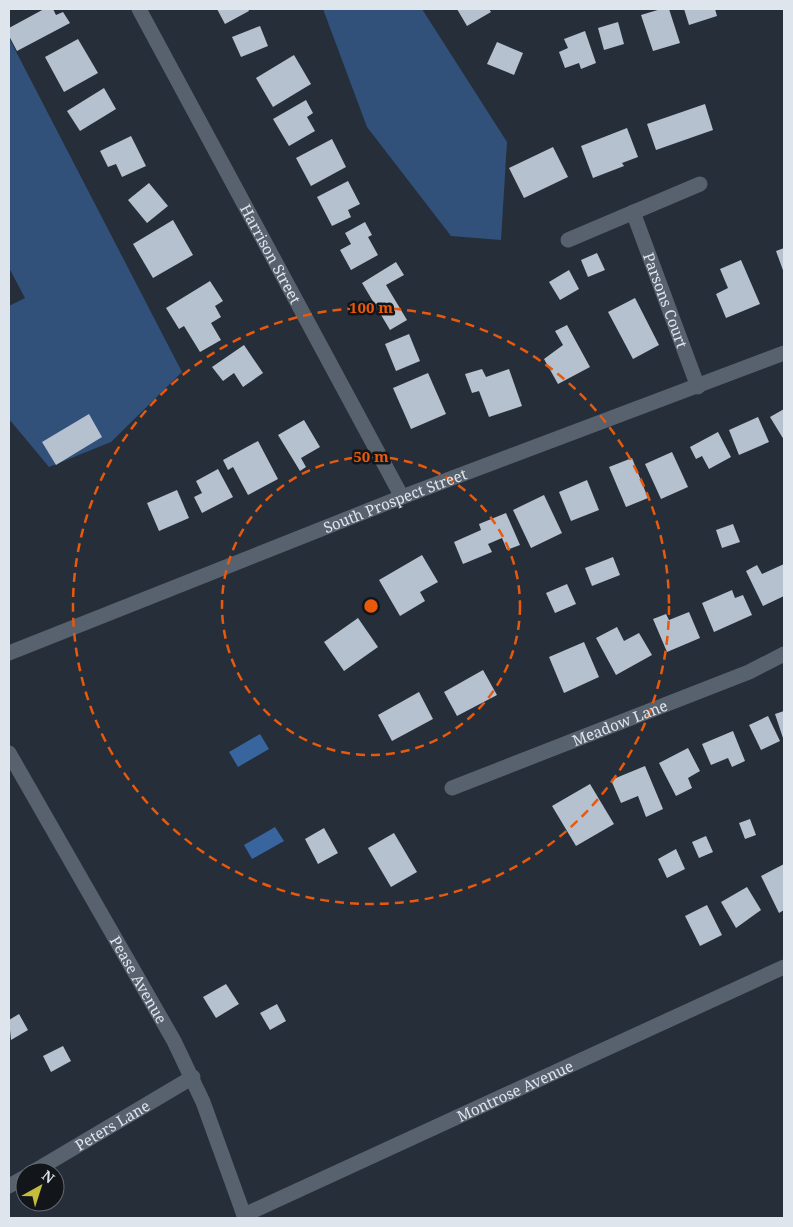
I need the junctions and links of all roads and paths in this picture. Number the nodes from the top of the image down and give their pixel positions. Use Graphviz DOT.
graph roads {
  1 [pos="139,9"];
  2 [pos="700,184"];
  3 [pos="633,212"];
  4 [pos="568,240"];
  5 [pos="784,353"];
  6 [pos="698,387"];
  7 [pos="402,497"];
  8 [pos="9,654"];
  9 [pos="784,654"];
  10 [pos="9,753"];
  11 [pos="452,788"];
  12 [pos="784,968"];
  13 [pos="192,1078"];
  14 [pos="50,1162"];
  15 [pos="244,1217"];
  1 -- 7 [label="street, Harrison Street"];
  2 -- 3 [label="street"];
  3 -- 4 [label="street"];
  3 -- 6 [label="street, Parsons Court"];
  5 -- 6 [label="street, South Prospect Street"];
  6 -- 7 [label="street, South Prospect Street"];
  7 -- 8 [label="street, South Prospect Street"];
  9 -- 11 [label="street, Meadow Lane"];
  10 -- 13 [label="street, Pease Avenue"];
  12 -- 15 [label="street, Montrose Avenue"];
  13 -- 14 [label="street, Peters Lane"];
  13 -- 15 [label="street, Pease Avenue"];
}
